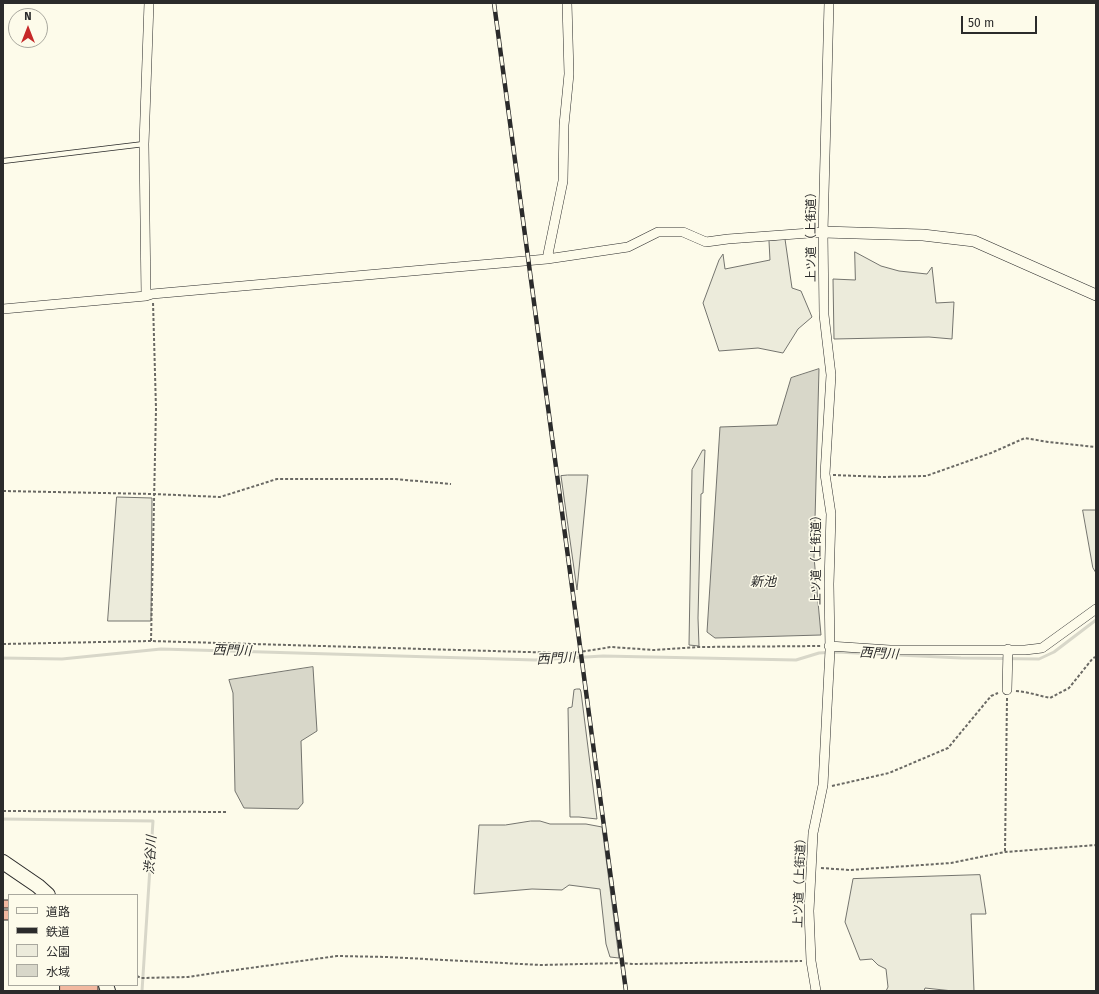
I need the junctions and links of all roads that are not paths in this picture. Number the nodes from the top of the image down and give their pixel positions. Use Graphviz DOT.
graph roads {
  1 [pos="149,3"];
  2 [pos="567,3"];
  3 [pos="829,3"];
  4 [pos="144,144"];
  5 [pos="3,161"];
  6 [pos="823,232"];
  7 [pos="547,259"];
  8 [pos="149,295"];
  9 [pos="1096,295"];
  10 [pos="3,309"];
  11 [pos="1096,609"];
  12 [pos="829,651"];
  13 [pos="1008,655"];
  14 [pos="1007,690"];
  15 [pos="3,862"];
  16 [pos="47,894"];
  17 [pos="816,991"];
  1 -- 4 [label="street"];
  2 -- 7 [label="street"];
  3 -- 6 [label="street, 上ツ道（上街道）"];
  4 -- 5 [label="lane"];
  4 -- 8 [label="street"];
  6 -- 7 [label="street"];
  6 -- 9 [label="street"];
  6 -- 12 [label="street, 上ツ道（上街道）"];
  7 -- 8 [label="street"];
  8 -- 10 [label="street"];
  11 -- 13 [label="street"];
  12 -- 13 [label="street"];
  12 -- 17 [label="street, 上ツ道（上街道）"];
  13 -- 14 [label="street"];
  15 -- 16 [label="main road"];
}
